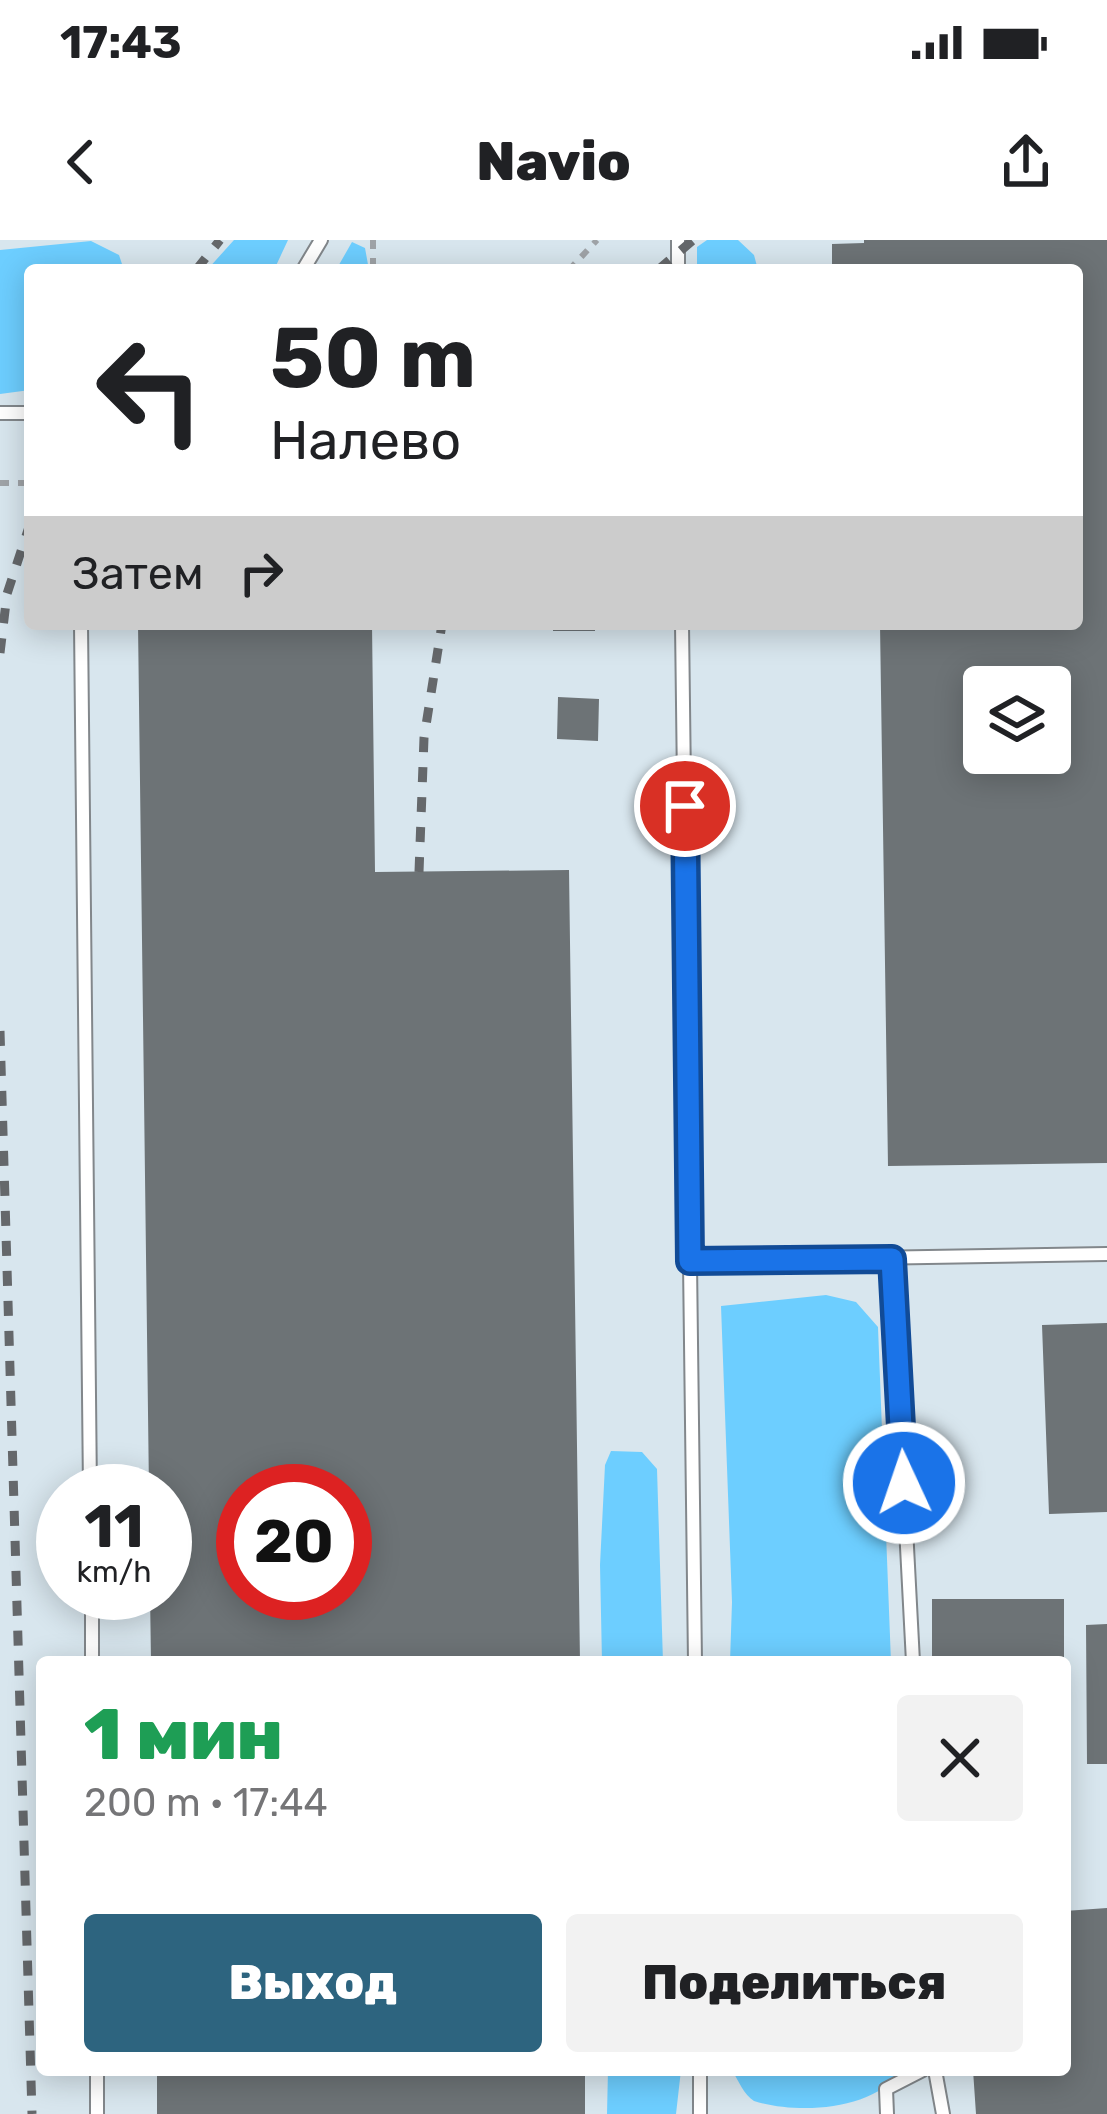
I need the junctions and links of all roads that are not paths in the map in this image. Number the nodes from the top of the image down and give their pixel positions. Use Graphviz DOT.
graph roads {
  1 [pos="81,630"];
  2 [pos="682,630"];
  3 [pos="1107,1254"];
  4 [pos="892,1259"];
  5 [pos="690,1261"];
  6 [pos="90,1464"];
  7 [pos="92,1620"];
  8 [pos="92,1656"];
  9 [pos="695,1656"];
  10 [pos="913,1656"];
  11 [pos="97,2076"];
  12 [pos="700,2076"];
  13 [pos="912,2076"];
  14 [pos="936,2076"];
  15 [pos="97,2114"];
  16 [pos="700,2114"];
  17 [pos="887,2114"];
  18 [pos="943,2114"];
  1 -- 6 [label="lane"];
  2 -- 5 [label="lane"];
  3 -- 4 [label="lane"];
  4 -- 5 [label="lane"];
  4 -- 10 [label="lane"];
  5 -- 9 [label="lane"];
  7 -- 8 [label="lane"];
  11 -- 15 [label="lane"];
  12 -- 16 [label="lane"];
  13 -- 17 [label="lane"];
  14 -- 18 [label="lane"];
}
